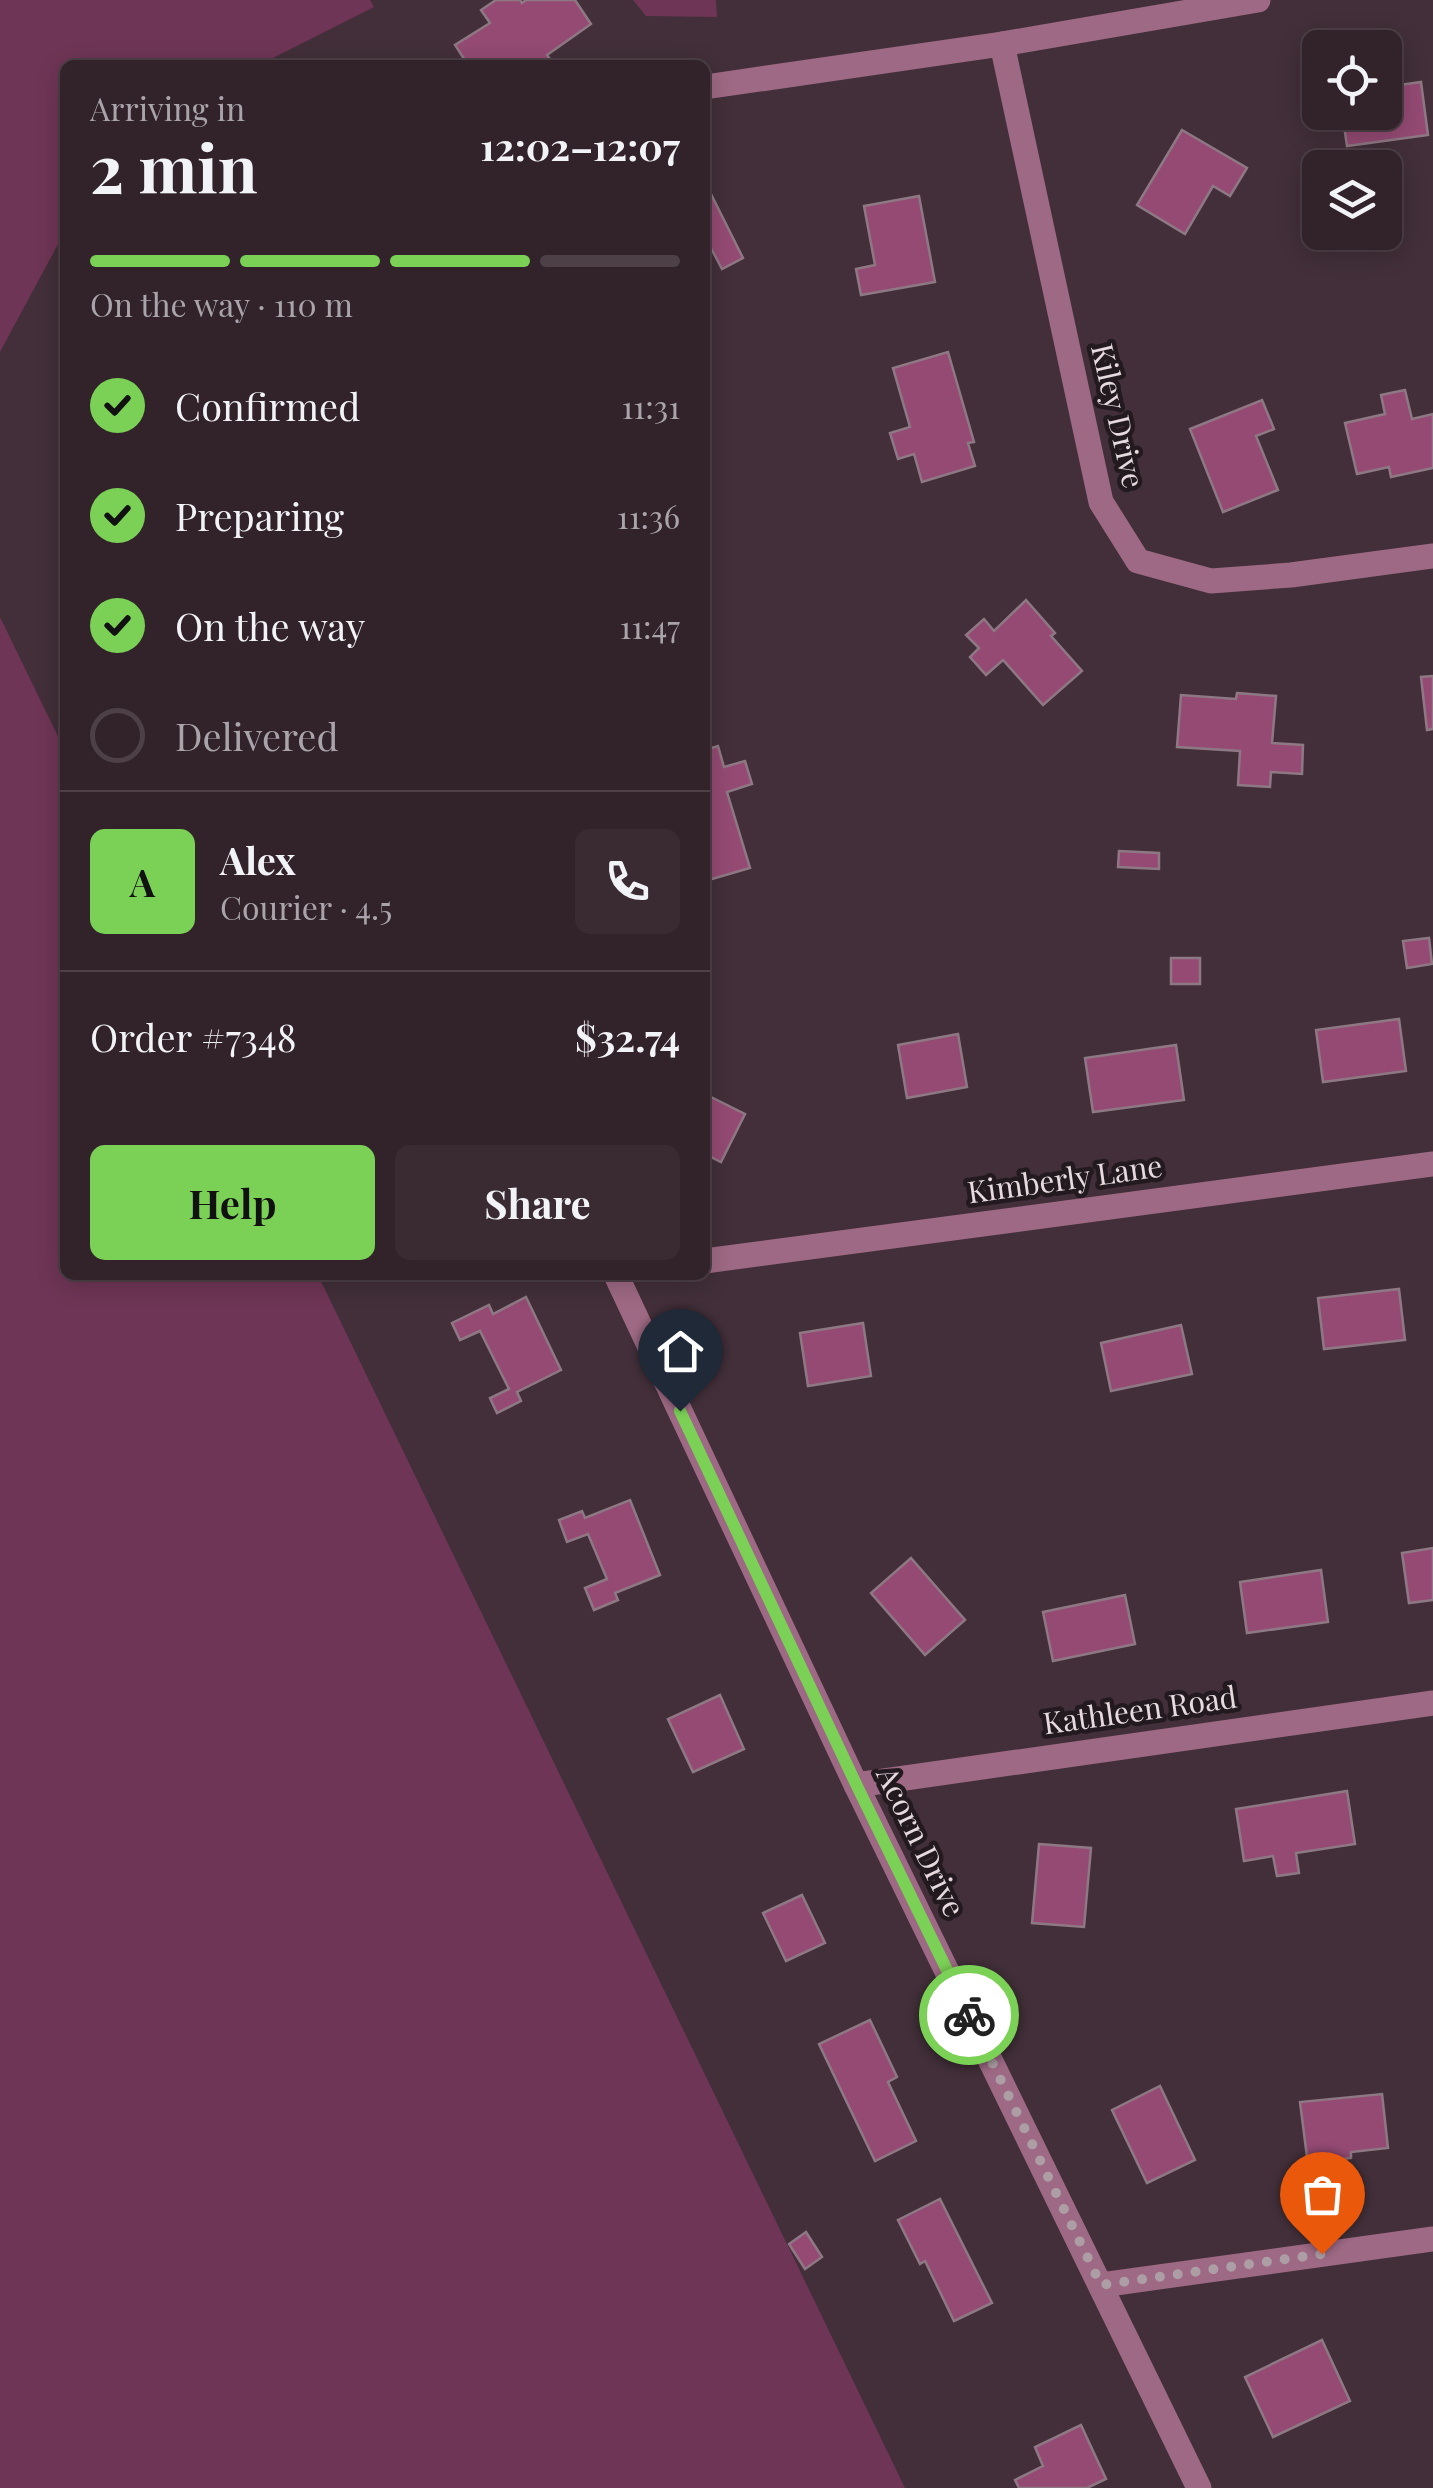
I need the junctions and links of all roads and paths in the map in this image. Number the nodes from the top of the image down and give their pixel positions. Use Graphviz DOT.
graph roads {
  1 [pos="1258,0"];
  2 [pos="1002,44"];
  3 [pos="710,86"];
  4 [pos="1433,556"];
  5 [pos="1433,1164"];
  6 [pos="710,1260"];
  7 [pos="618,1280"];
  8 [pos="1433,1703"];
  9 [pos="856,1784"];
  10 [pos="1433,2238"];
  11 [pos="1101,2285"];
  12 [pos="1199,2488"];
  1 -- 2 [label="street"];
  2 -- 3 [label="street"];
  2 -- 4 [label="street, Kiley Drive"];
  5 -- 6 [label="street, Kimberly Lane"];
  7 -- 9 [label="street, Acorn Drive"];
  8 -- 9 [label="street, Kathleen Road"];
  9 -- 11 [label="street, Acorn Drive"];
  10 -- 11 [label="street"];
  11 -- 12 [label="street, Acorn Drive"];
}
